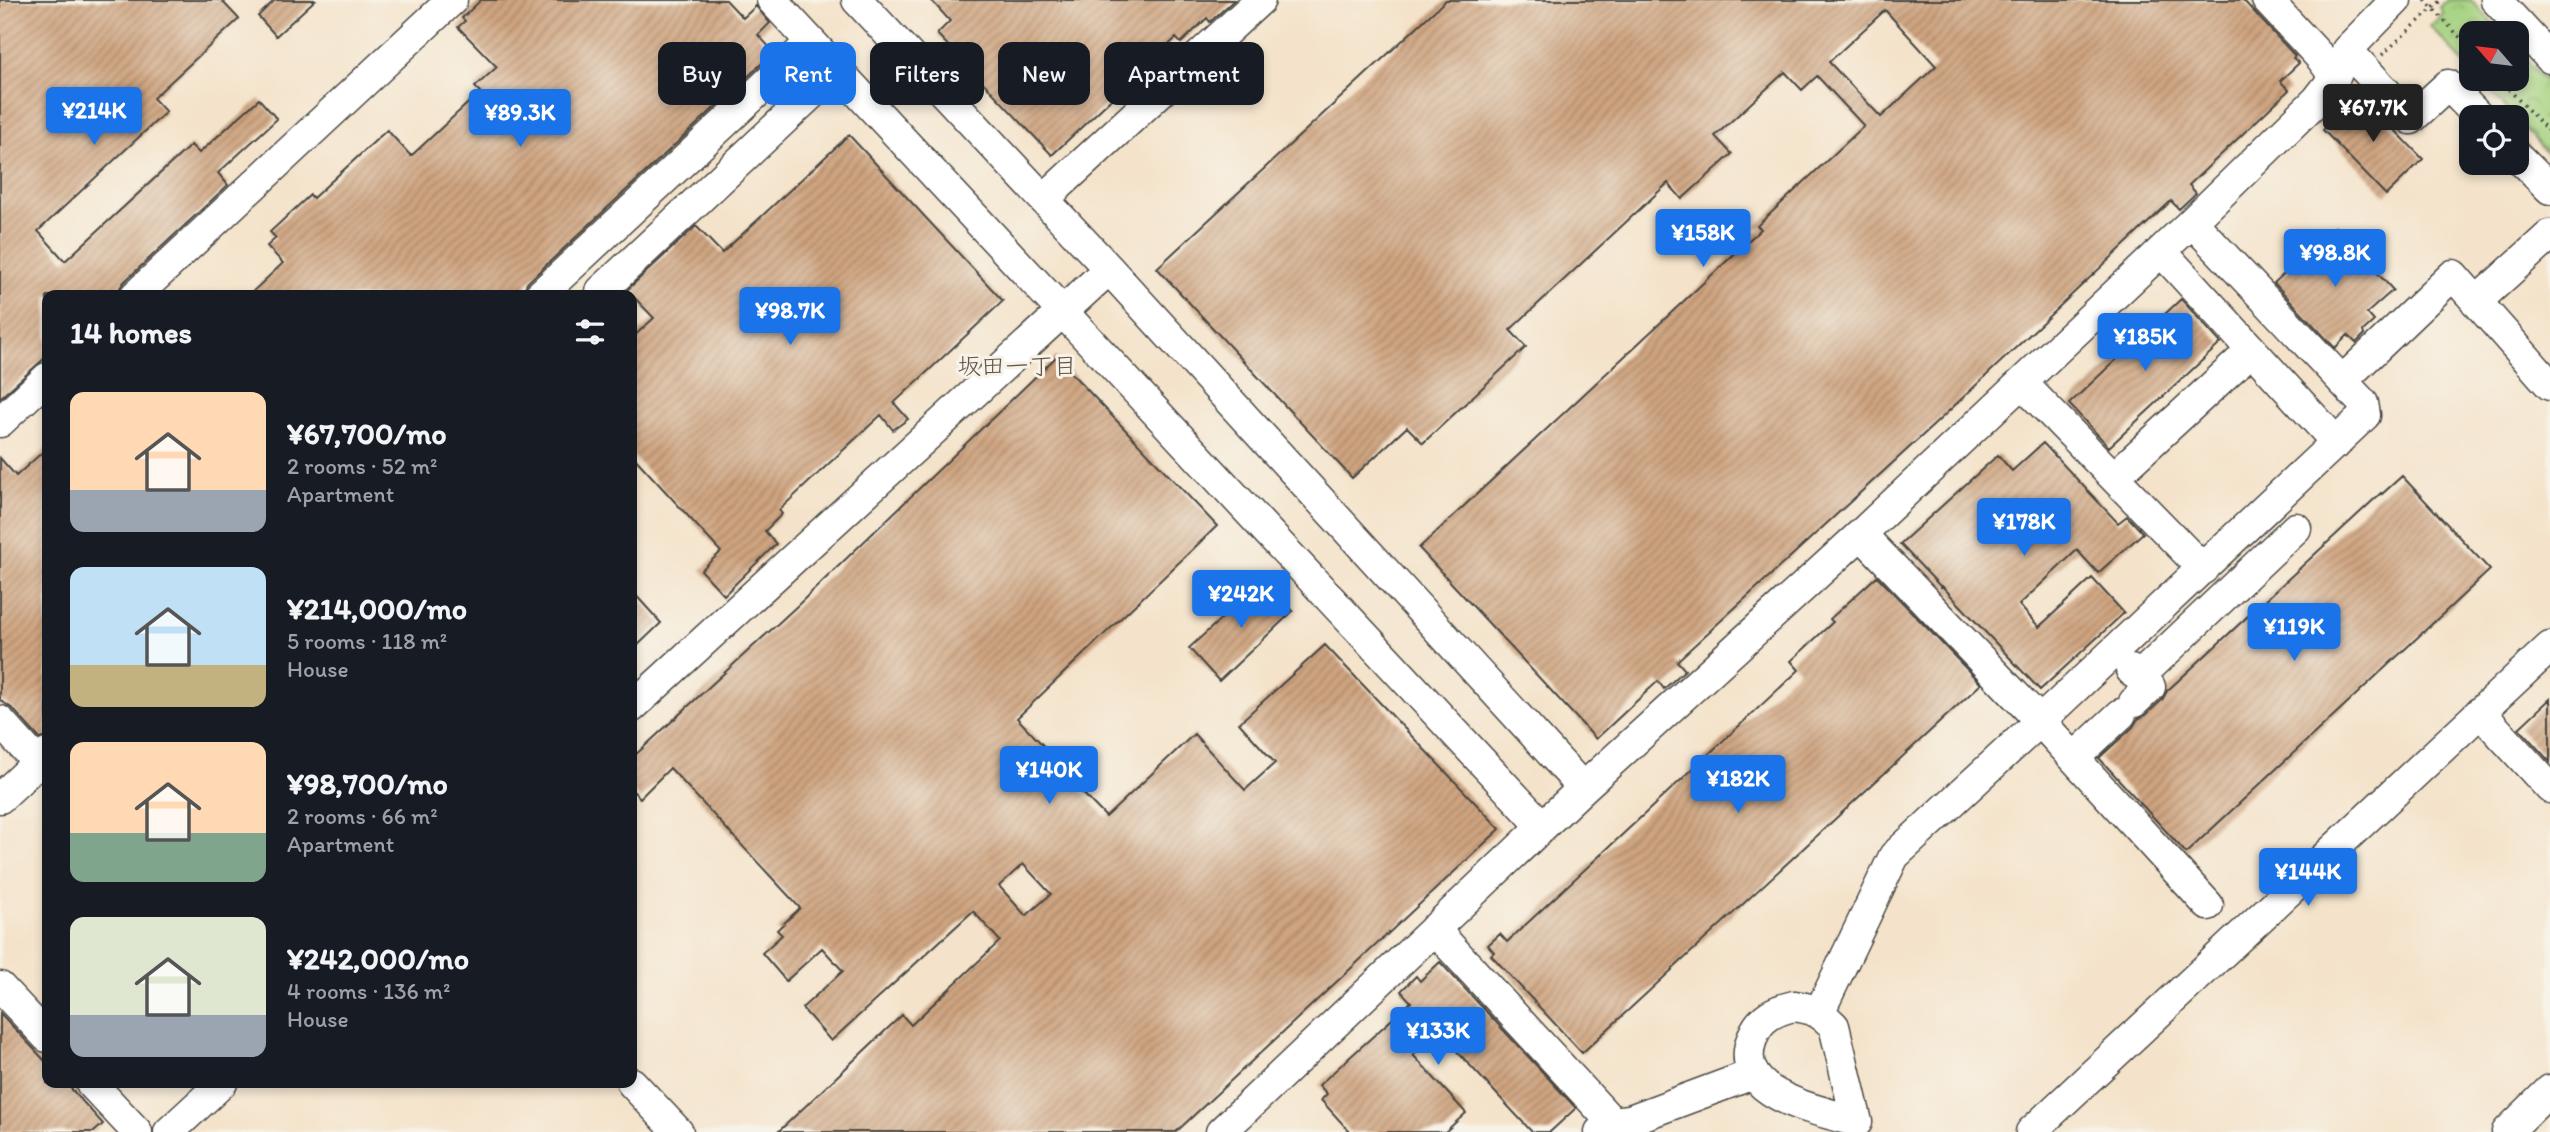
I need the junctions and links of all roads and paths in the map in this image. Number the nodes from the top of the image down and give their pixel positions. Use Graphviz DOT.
graph roads {
  1 [pos="452,0"];
  2 [pos="772,0"];
  3 [pos="857,0"];
  4 [pos="1259,0"];
  5 [pos="2267,0"];
  6 [pos="2396,0"];
  7 [pos="2425,0"];
  8 [pos="2442,0"];
  9 [pos="2496,0"];
  10 [pos="2433,8"];
  11 [pos="2459,36"];
  12 [pos="811,42"];
  13 [pos="2550,58"];
  14 [pos="2352,64"];
  15 [pos="760,90"];
  16 [pos="856,90"];
  17 [pos="2510,91"];
  18 [pos="800,105"];
  19 [pos="2467,105"];
  20 [pos="2550,133"];
  21 [pos="2529,168"];
  22 [pos="659,184"];
  23 [pos="2550,189"];
  24 [pos="1044,199"];
  25 [pos="685,212"];
  26 [pos="2192,222"];
  27 [pos="2550,234"];
  28 [pos="2161,251"];
  29 [pos="573,264"];
  30 [pos="1109,269"];
  31 [pos="141,290"];
  32 [pos="545,290"];
  33 [pos="599,290"];
  34 [pos="605,290"];
  35 [pos="2476,302"];
  36 [pos="1063,312"];
  37 [pos="2252,350"];
  38 [pos="2342,381"];
  39 [pos="2549,381"];
  40 [pos="42,382"];
  41 [pos="2022,383"];
  42 [pos="0,422"];
  43 [pos="2337,443"];
  44 [pos="2114,477"];
  45 [pos="2296,528"];
  46 [pos="1861,534"];
  47 [pos="2203,569"];
  48 [pos="2550,647"];
  49 [pos="2112,654"];
  50 [pos="2131,698"];
  51 [pos="637,702"];
  52 [pos="2480,712"];
  53 [pos="0,721"];
  54 [pos="2040,721"];
  55 [pos="42,758"];
  56 [pos="2074,758"];
  57 [pos="42,760"];
  58 [pos="1583,788"];
  59 [pos="2550,788"];
  60 [pos="0,798"];
  61 [pos="1542,826"];
  62 [pos="2208,905"];
  63 [pos="1434,929"];
  64 [pos="0,986"];
  65 [pos="1819,1013"];
  66 [pos="42,1032"];
  67 [pos="1753,1074"];
  68 [pos="95,1088"];
  69 [pos="217,1088"];
  70 [pos="635,1088"];
  71 [pos="2550,1090"];
  72 [pos="662,1127"];
  73 [pos="1606,1127"];
  74 [pos="1862,1127"];
  75 [pos="131,1130"];
  76 [pos="169,1132"];
  77 [pos="1221,1132"];
  78 [pos="2031,1132"];
  79 [pos="2507,1132"];
  1 -- 31 [label="street"];
  2 -- 12 [label="street"];
  3 -- 24 [label="street"];
  4 -- 24 [label="street"];
  5 -- 14 [label="street"];
  6 -- 14 [label="street"];
  7 -- 10 [label="path"];
  8 -- 10 [label="path"];
  9 -- 13 [label="street"];
  10 -- 11 [label="path"];
  10 -- 14 [label="path"];
  14 -- 19 [label="street"];
  14 -- 26 [label="street"];
  15 -- 22 [label="street"];
  16 -- 36 [label="street"];
  17 -- 20 [label="path"];
  18 -- 25 [label="street"];
  21 -- 23 [label="street"];
  22 -- 25 [label="street"];
  22 -- 29 [label="street"];
  24 -- 30 [label="street"];
  25 -- 34 [label="street"];
  26 -- 28 [label="street"];
  26 -- 38 [label="street"];
  27 -- 35 [label="street"];
  28 -- 37 [label="street"];
  28 -- 41 [label="street"];
  29 -- 32 [label="street"];
  29 -- 33 [label="street"];
  30 -- 36 [label="street"];
  30 -- 58 [label="street"];
  35 -- 38 [label="street"];
  35 -- 39 [label="street"];
  36 -- 51 [label="street"];
  36 -- 61 [label="street"];
  37 -- 43 [label="street"];
  37 -- 44 [label="street"];
  38 -- 43 [label="street"];
  40 -- 42 [label="street"];
  41 -- 44 [label="street"];
  41 -- 46 [label="street"];
  43 -- 47 [label="street"];
  44 -- 47 [label="street"];
  45 -- 50 [label="street"];
  46 -- 54 [label="street"];
  46 -- 58 [label="street"];
  47 -- 49 [label="street"];
  48 -- 52 [label="street"];
  49 -- 50 [label="street"];
  49 -- 54 [label="street"];
  50 -- 56 [label="street"];
  52 -- 59 [label="street"];
  52 -- 78 [label="street"];
  53 -- 55 [label="street"];
  54 -- 56 [label="street"];
  54 -- 65 [label="street"];
  56 -- 62 [label="street"];
  57 -- 60 [label="street"];
  58 -- 61 [label="street"];
  61 -- 63 [label="street"];
  63 -- 73 [label="street"];
  63 -- 77 [label="street"];
  64 -- 66 [label="street"];
  65 -- 67 [label="street"];
  65 -- 74 [label="street"];
  67 -- 73 [label="street"];
  67 -- 74 [label="street"];
  68 -- 75 [label="street"];
  69 -- 76 [label="street"];
  70 -- 72 [label="street"];
  71 -- 79 [label="street"];
}
